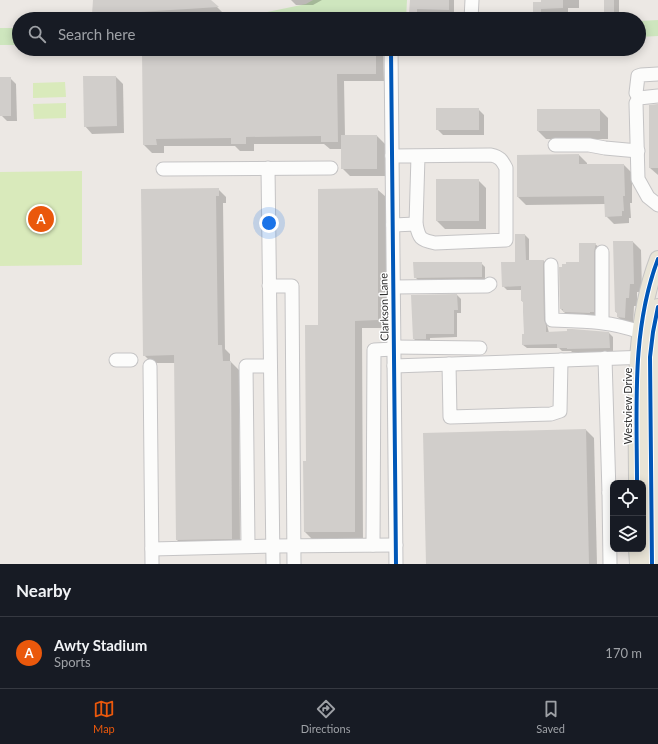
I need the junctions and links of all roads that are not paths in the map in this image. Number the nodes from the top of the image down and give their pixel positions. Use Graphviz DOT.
graph roads {
  1 [pos="472,0"];
  2 [pos="471,12"];
  3 [pos="391,56"];
  4 [pos="658,74"];
  5 [pos="658,96"];
  6 [pos="639,98"];
  7 [pos="555,145"];
  8 [pos="638,151"];
  9 [pos="392,156"];
  10 [pos="418,156"];
  11 [pos="268,168"];
  12 [pos="331,168"];
  13 [pos="163,169"];
  14 [pos="658,205"];
  15 [pos="416,224"];
  16 [pos="393,225"];
  17 [pos="602,252"];
  18 [pos="658,259"];
  19 [pos="552,264"];
  20 [pos="490,284"];
  21 [pos="269,286"];
  22 [pos="393,287"];
  23 [pos="658,307"];
  24 [pos="602,322"];
  25 [pos="640,332"];
  26 [pos="394,348"];
  27 [pos="480,348"];
  28 [pos="605,358"];
  29 [pos="649,358"];
  30 [pos="116,360"];
  31 [pos="131,360"];
  32 [pos="561,360"];
  33 [pos="449,364"];
  34 [pos="150,366"];
  35 [pos="270,366"];
  36 [pos="394,366"];
  37 [pos="373,410"];
  38 [pos="394,410"];
  39 [pos="610,480"];
  40 [pos="647,488"];
  41 [pos="373,494"];
  42 [pos="395,494"];
  43 [pos="611,516"];
  44 [pos="373,545"];
  45 [pos="396,545"];
  46 [pos="248,546"];
  47 [pos="273,546"];
  48 [pos="294,546"];
  49 [pos="152,549"];
  50 [pos="637,552"];
  51 [pos="152,564"];
  52 [pos="273,564"];
  53 [pos="294,564"];
  54 [pos="396,564"];
  55 [pos="610,564"];
  56 [pos="638,564"];
  57 [pos="652,564"];
  1 -- 2 [label="street"];
  3 -- 9 [label="street, Clarkson Lane"];
  4 -- 6 [label="street"];
  5 -- 6 [label="street"];
  6 -- 8 [label="street"];
  7 -- 8 [label="street"];
  8 -- 14 [label="street"];
  9 -- 10 [label="street"];
  9 -- 16 [label="street, Clarkson Lane"];
  10 -- 15 [label="street"];
  10 -- 15 [label="street"];
  11 -- 12 [label="street"];
  11 -- 13 [label="street"];
  11 -- 21 [label="street"];
  15 -- 16 [label="street"];
  16 -- 22 [label="street, Clarkson Lane"];
  17 -- 24 [label="street"];
  18 -- 25 [label="main road, Westview Drive"];
  19 -- 24 [label="street"];
  20 -- 22 [label="street"];
  21 -- 35 [label="street"];
  21 -- 48 [label="street"];
  22 -- 26 [label="street, Clarkson Lane"];
  23 -- 29 [label="main road, Westview Drive"];
  24 -- 25 [label="street"];
  25 -- 29 [label="main road, Westview Drive"];
  26 -- 27 [label="street"];
  26 -- 36 [label="street, Clarkson Lane"];
  26 -- 37 [label="street"];
  28 -- 29 [label="street"];
  28 -- 32 [label="street"];
  28 -- 39 [label="street"];
  29 -- 40 [label="main road, Westview Drive"];
  30 -- 31 [label="street"];
  32 -- 33 [label="street"];
  32 -- 33 [label="street"];
  33 -- 36 [label="street"];
  34 -- 49 [label="street"];
  35 -- 46 [label="street"];
  35 -- 47 [label="street"];
  36 -- 38 [label="street, Clarkson Lane"];
  37 -- 38 [label="street"];
  37 -- 41 [label="street"];
  38 -- 42 [label="street, Clarkson Lane"];
  40 -- 57 [label="main road, Westview Drive"];
  41 -- 42 [label="street"];
  41 -- 44 [label="street"];
  42 -- 45 [label="street, Clarkson Lane"];
  43 -- 55 [label="street"];
  44 -- 45 [label="street"];
  44 -- 48 [label="street"];
  45 -- 54 [label="street, Clarkson Lane"];
  46 -- 47 [label="street"];
  46 -- 49 [label="street"];
  47 -- 48 [label="street"];
  47 -- 52 [label="street"];
  48 -- 53 [label="street"];
  49 -- 51 [label="street"];
  50 -- 56 [label="main road"];
}
